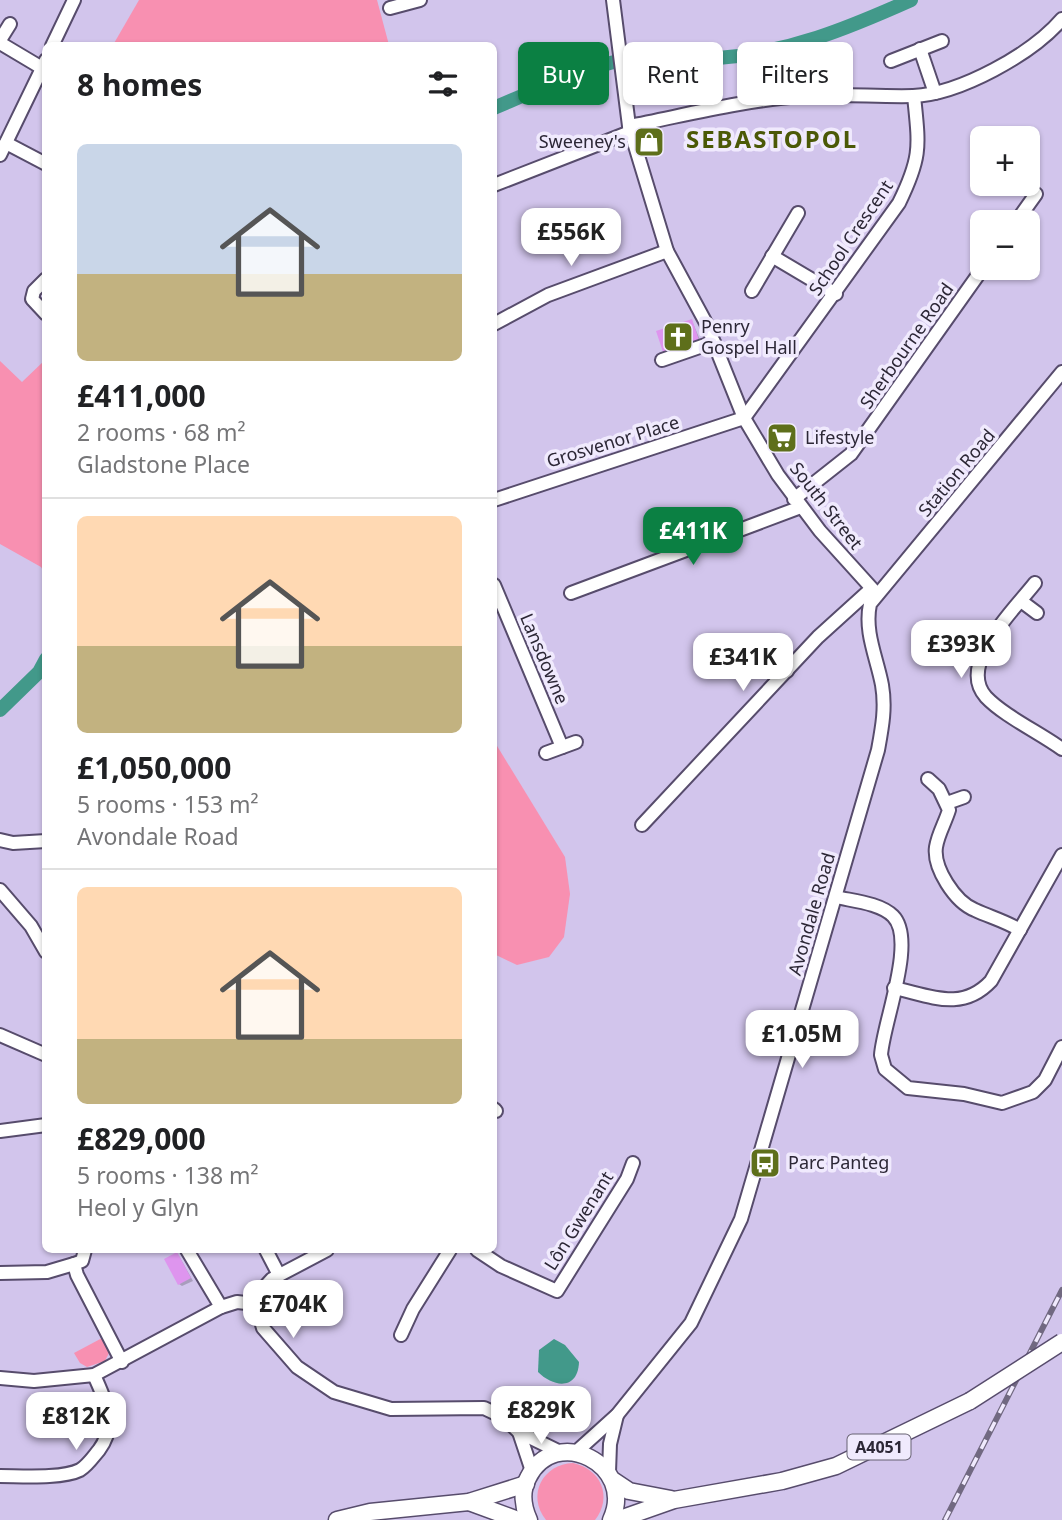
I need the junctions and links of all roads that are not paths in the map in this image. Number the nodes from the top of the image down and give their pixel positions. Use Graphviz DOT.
graph roads {
  1 [pos="74,0"];
  2 [pos="420,0"];
  3 [pos="613,0"];
  4 [pos="390,8"];
  5 [pos="1062,19"];
  6 [pos="10,24"];
  7 [pos="0,41"];
  8 [pos="942,41"];
  9 [pos="54,42"];
  10 [pos="920,49"];
  11 [pos="891,61"];
  12 [pos="42,63"];
  13 [pos="42,68"];
  14 [pos="935,93"];
  15 [pos="914,96"];
  16 [pos="630,129"];
  17 [pos="6,143"];
  18 [pos="0,155"];
  19 [pos="42,162"];
  20 [pos="497,184"];
  21 [pos="797,213"];
  22 [pos="667,251"];
  23 [pos="772,257"];
  24 [pos="974,280"];
  25 [pos="42,283"];
  26 [pos="752,291"];
  27 [pos="836,294"];
  28 [pos="42,310"];
  29 [pos="497,322"];
  30 [pos="714,342"];
  31 [pos="662,360"];
  32 [pos="1062,372"];
  33 [pos="744,418"];
  34 [pos="497,499"];
  35 [pos="798,503"];
  36 [pos="1035,583"];
  37 [pos="497,592"];
  38 [pos="874,592"];
  39 [pos="571,593"];
  40 [pos="1021,601"];
  41 [pos="1037,612"];
  42 [pos="756,646"];
  43 [pos="787,671"];
  44 [pos="576,742"];
  45 [pos="1060,742"];
  46 [pos="562,747"];
  47 [pos="546,753"];
  48 [pos="928,779"];
  49 [pos="964,797"];
  50 [pos="947,803"];
  51 [pos="642,825"];
  52 [pos="0,840"];
  53 [pos="42,841"];
  54 [pos="1061,858"];
  55 [pos="0,890"];
  56 [pos="836,897"];
  57 [pos="1020,930"];
  58 [pos="42,945"];
  59 [pos="894,988"];
  60 [pos="0,1035"];
  61 [pos="1062,1047"];
  62 [pos="42,1053"];
  63 [pos="42,1126"];
  64 [pos="0,1131"];
  65 [pos="633,1163"];
  66 [pos="84,1253"];
  67 [pos="189,1253"];
  68 [pos="268,1253"];
  69 [pos="321,1253"];
  70 [pos="448,1253"];
  71 [pos="482,1253"];
  72 [pos="74,1264"];
  73 [pos="0,1273"];
  74 [pos="279,1275"];
  75 [pos="256,1304"];
  76 [pos="221,1307"];
  77 [pos="401,1335"];
  78 [pos="1062,1342"];
  79 [pos="122,1362"];
  80 [pos="94,1375"];
  81 [pos="0,1378"];
  82 [pos="617,1415"];
  83 [pos="519,1432"];
  84 [pos="568,1452"];
  85 [pos="0,1476"];
  86 [pos="611,1476"];
  87 [pos="529,1477"];
  88 [pos="674,1500"];
  89 [pos="469,1502"];
  90 [pos="337,1520"];
  91 [pos="518,1520"];
  92 [pos="529,1520"];
  93 [pos="611,1520"];
  94 [pos="617,1520"];
  1 -- 9 [label="street"];
  2 -- 4 [label="street"];
  3 -- 16 [label="street, South Street"];
  5 -- 14 [label="street"];
  6 -- 7 [label="street"];
  7 -- 12 [label="street"];
  8 -- 10 [label="street"];
  10 -- 11 [label="street"];
  10 -- 14 [label="street"];
  13 -- 17 [label="street"];
  14 -- 15 [label="street"];
  15 -- 16 [label="street"];
  15 -- 27 [label="street, School Crescent"];
  16 -- 20 [label="street"];
  16 -- 22 [label="street, South Street"];
  17 -- 18 [label="street"];
  17 -- 19 [label="street"];
  21 -- 23 [label="street"];
  22 -- 29 [label="street"];
  22 -- 30 [label="street, South Street"];
  23 -- 26 [label="street"];
  23 -- 27 [label="street"];
  24 -- 35 [label="street, Sherbourne Road"];
  25 -- 28 [label="street"];
  27 -- 33 [label="street, School Crescent"];
  30 -- 31 [label="street"];
  30 -- 33 [label="street, South Street"];
  32 -- 38 [label="street, Station Road"];
  33 -- 34 [label="street, Grosvenor Place"];
  33 -- 35 [label="street, South Street"];
  35 -- 38 [label="street, South Street"];
  35 -- 39 [label="street, Sherbourne Road"];
  36 -- 40 [label="street"];
  37 -- 46 [label="street, Lansdowne"];
  38 -- 43 [label="street, Station Road"];
  38 -- 56 [label="street, Avondale Road"];
  40 -- 41 [label="street"];
  40 -- 45 [label="street"];
  42 -- 43 [label="street"];
  43 -- 51 [label="street, Station Road"];
  44 -- 46 [label="street"];
  46 -- 47 [label="street"];
  48 -- 50 [label="street"];
  49 -- 50 [label="street"];
  50 -- 57 [label="street"];
  52 -- 53 [label="street"];
  54 -- 57 [label="street"];
  55 -- 58 [label="street"];
  56 -- 59 [label="street"];
  56 -- 82 [label="street, Avondale Road"];
  57 -- 59 [label="street"];
  59 -- 61 [label="street"];
  60 -- 62 [label="street"];
  63 -- 64 [label="street"];
  65 -- 71 [label="street, Lôn Gwenant"];
  66 -- 72 [label="street"];
  67 -- 76 [label="street"];
  68 -- 74 [label="street"];
  69 -- 74 [label="street"];
  70 -- 77 [label="street"];
  72 -- 73 [label="street"];
  72 -- 79 [label="street"];
  74 -- 75 [label="street"];
  75 -- 76 [label="street"];
  75 -- 83 [label="street"];
  76 -- 79 [label="street"];
  78 -- 88 [label="main road, A4051, bridge"];
  79 -- 80 [label="street"];
  80 -- 81 [label="street"];
  80 -- 85 [label="street"];
  82 -- 84 [label="street, Avondale Road"];
  82 -- 86 [label="street, Avondale Road"];
  83 -- 84 [label="street"];
  83 -- 87 [label="street"];
  84 -- 86 [label="main road, A4051"];
  84 -- 87 [label="main road"];
  86 -- 88 [label="main road, A4051"];
  86 -- 93 [label="main road"];
  87 -- 89 [label="main road"];
  87 -- 92 [label="main road"];
  88 -- 94 [label="main road, A4051"];
  89 -- 90 [label="main road"];
  89 -- 91 [label="main road"];
}
